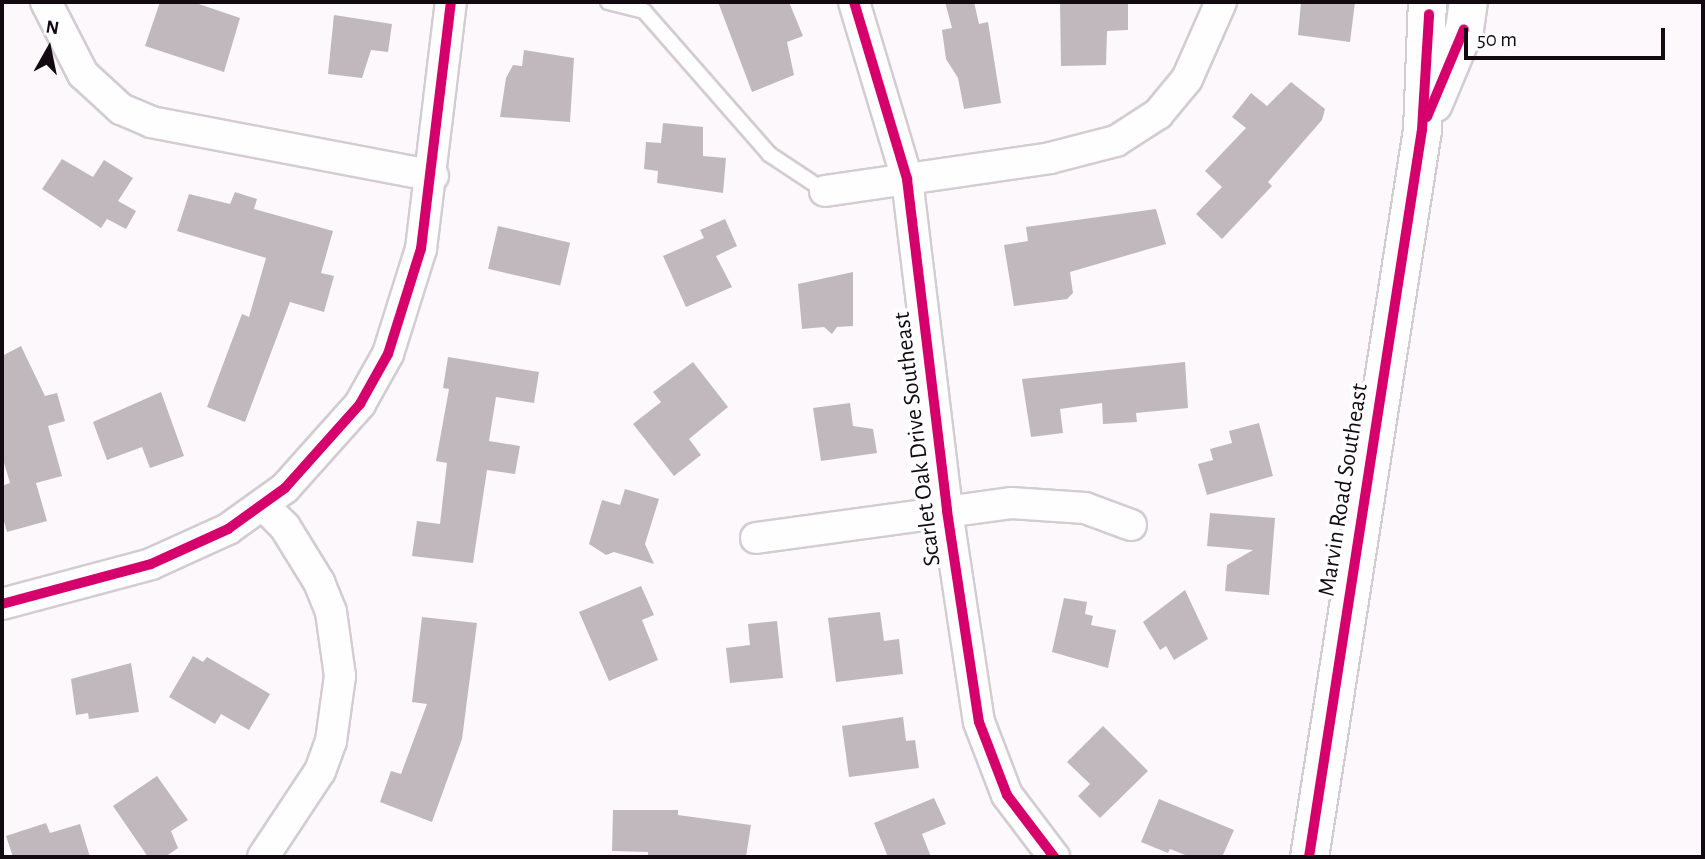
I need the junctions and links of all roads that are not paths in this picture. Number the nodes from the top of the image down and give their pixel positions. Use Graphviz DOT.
graph roads {
  1 [pos="46,2"];
  2 [pos="451,2"];
  3 [pos="608,2"];
  4 [pos="854,2"];
  5 [pos="1221,2"];
  6 [pos="1427,2"];
  7 [pos="1468,2"];
  8 [pos="1422,130"];
  9 [pos="433,176"];
  10 [pos="907,179"];
  11 [pos="825,191"];
  12 [pos="263,505"];
  13 [pos="947,510"];
  14 [pos="1131,525"];
  15 [pos="756,538"];
  16 [pos="2,604"];
  17 [pos="263,857"];
  18 [pos="1055,857"];
  19 [pos="1309,857"];
  1 -- 9 [label="street"];
  2 -- 9 [label="street"];
  3 -- 11 [label="lane"];
  4 -- 10 [label="street, Scarlet Oak Drive Southeast"];
  5 -- 10 [label="street"];
  6 -- 8 [label="street, Marvin Road Southeast"];
  7 -- 8 [label="street, Marvin Road Southeast"];
  8 -- 19 [label="street, Marvin Road Southeast"];
  9 -- 12 [label="street"];
  10 -- 11 [label="street"];
  10 -- 13 [label="street, Scarlet Oak Drive Southeast"];
  12 -- 16 [label="street"];
  12 -- 17 [label="street"];
  13 -- 14 [label="street"];
  13 -- 15 [label="street"];
  13 -- 18 [label="street, Scarlet Oak Drive Southeast"];
}
